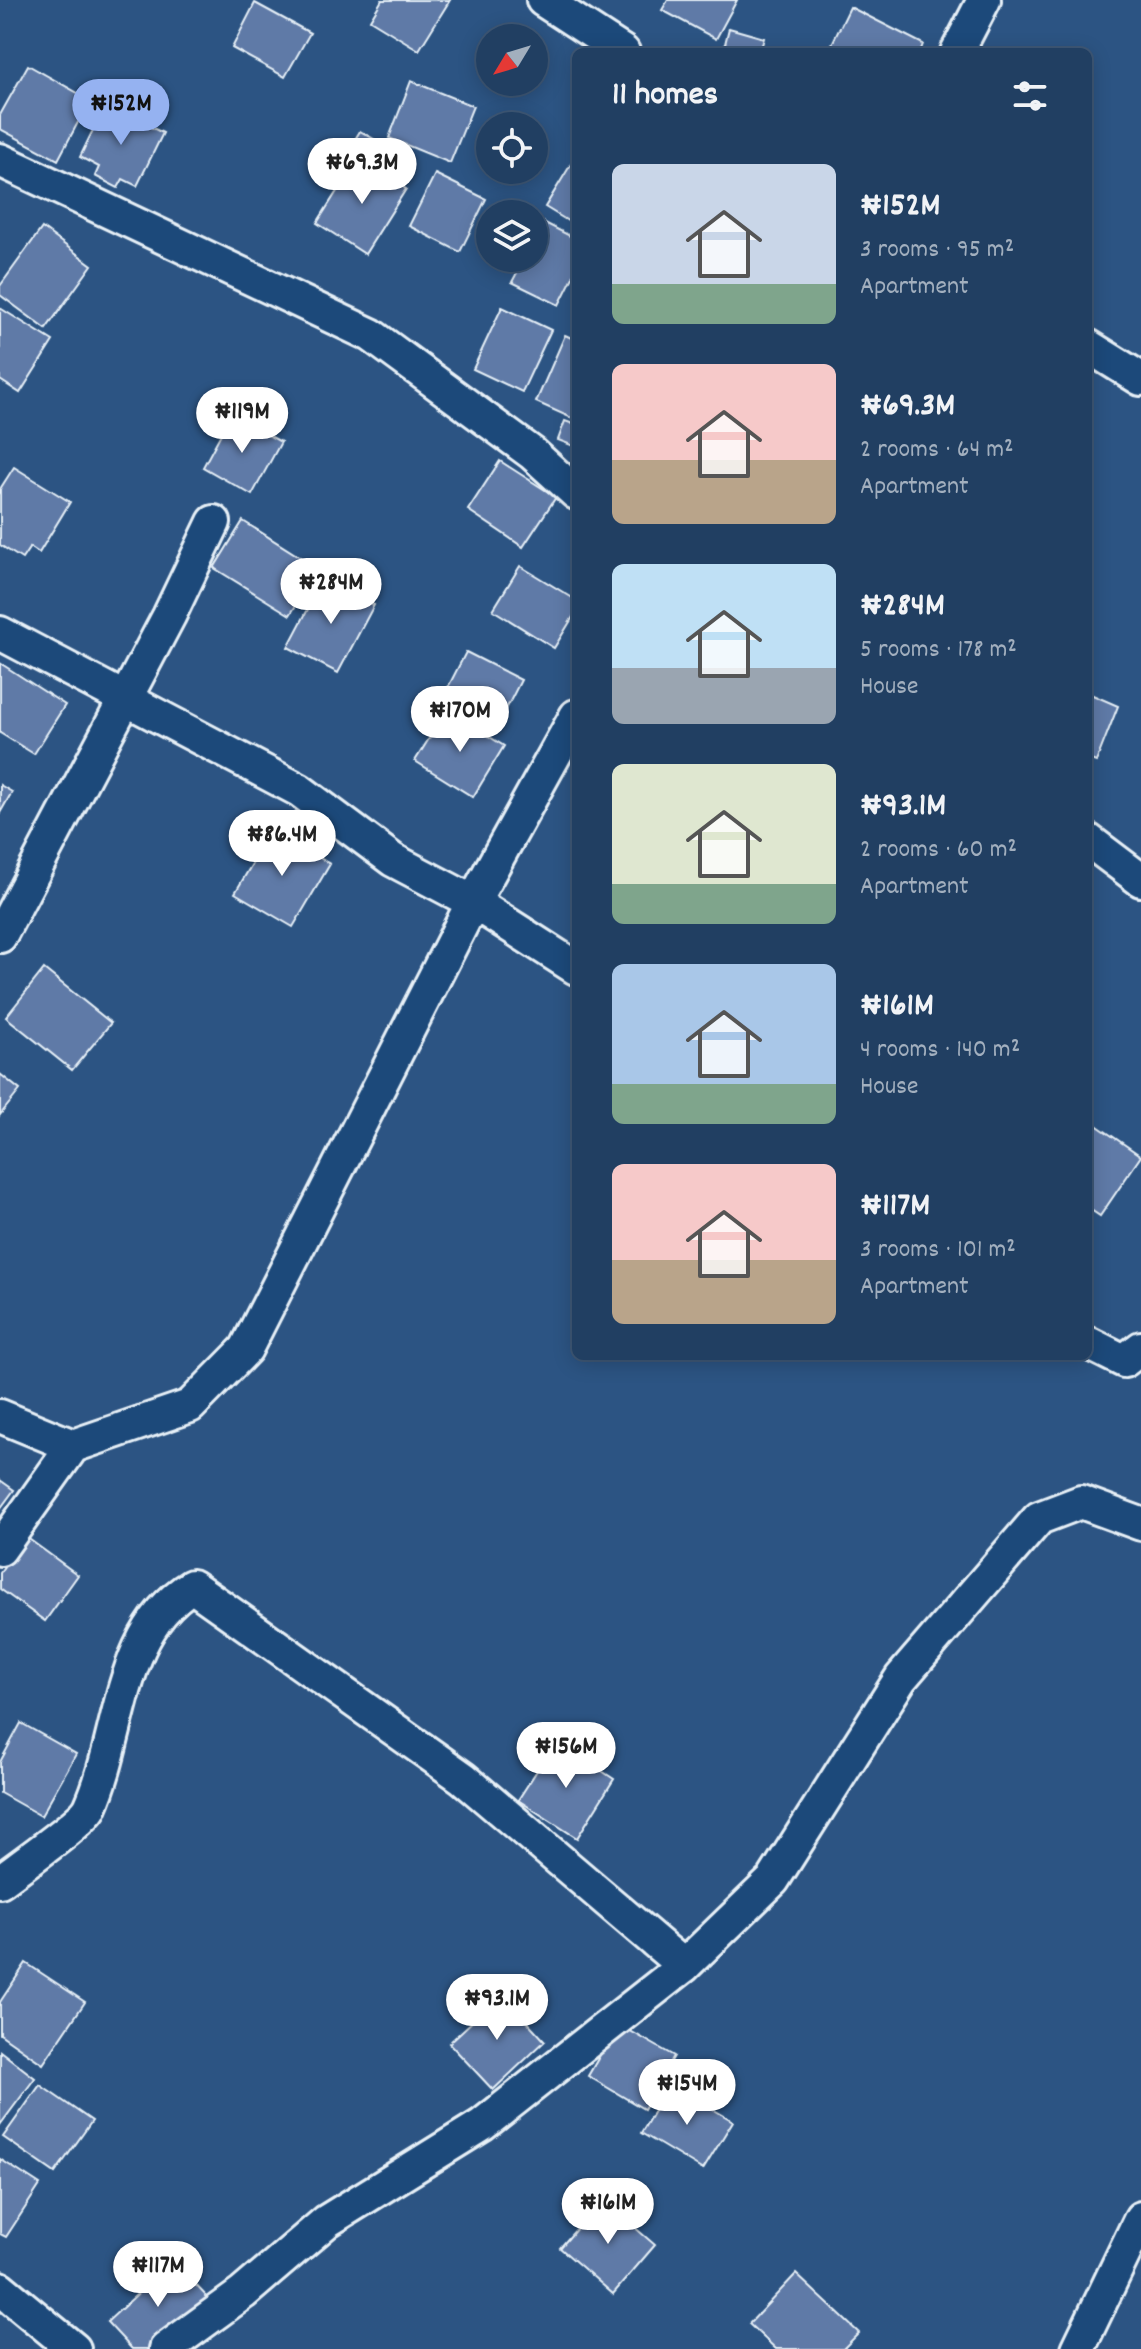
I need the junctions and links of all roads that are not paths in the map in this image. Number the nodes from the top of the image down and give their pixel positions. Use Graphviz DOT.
graph roads {
  1 [pos="543,0"];
  2 [pos="984,0"];
  3 [pos="617,48"];
  4 [pos="959,48"];
  5 [pos="0,160"];
  6 [pos="1092,348"];
  7 [pos="1141,379"];
  8 [pos="572,489"];
  9 [pos="214,522"];
  10 [pos="0,633"];
  11 [pos="126,699"];
  12 [pos="572,723"];
  13 [pos="1092,843"];
  14 [pos="1141,880"];
  15 [pos="473,902"];
  16 [pos="0,936"];
  17 [pos="572,965"];
  18 [pos="1092,1345"];
  19 [pos="1141,1348"];
  20 [pos="0,1416"];
  21 [pos="73,1446"];
  22 [pos="1141,1524"];
  23 [pos="0,1549"];
  24 [pos="0,1881"];
  25 [pos="684,1966"];
  26 [pos="1141,2218"];
  27 [pos="0,2288"];
  28 [pos="74,2349"];
  29 [pos="166,2349"];
  30 [pos="1078,2349"];
  1 -- 3 [label="street"];
  2 -- 4 [label="street"];
  5 -- 8 [label="street"];
  6 -- 7 [label="street"];
  9 -- 11 [label="street"];
  10 -- 11 [label="street"];
  11 -- 15 [label="street"];
  11 -- 16 [label="street"];
  12 -- 15 [label="street"];
  13 -- 14 [label="street"];
  15 -- 17 [label="street"];
  15 -- 21 [label="street"];
  18 -- 19 [label="street"];
  20 -- 21 [label="street"];
  21 -- 23 [label="street"];
  22 -- 25 [label="street"];
  24 -- 25 [label="street"];
  25 -- 29 [label="street"];
  26 -- 30 [label="street"];
  27 -- 28 [label="street"];
}
